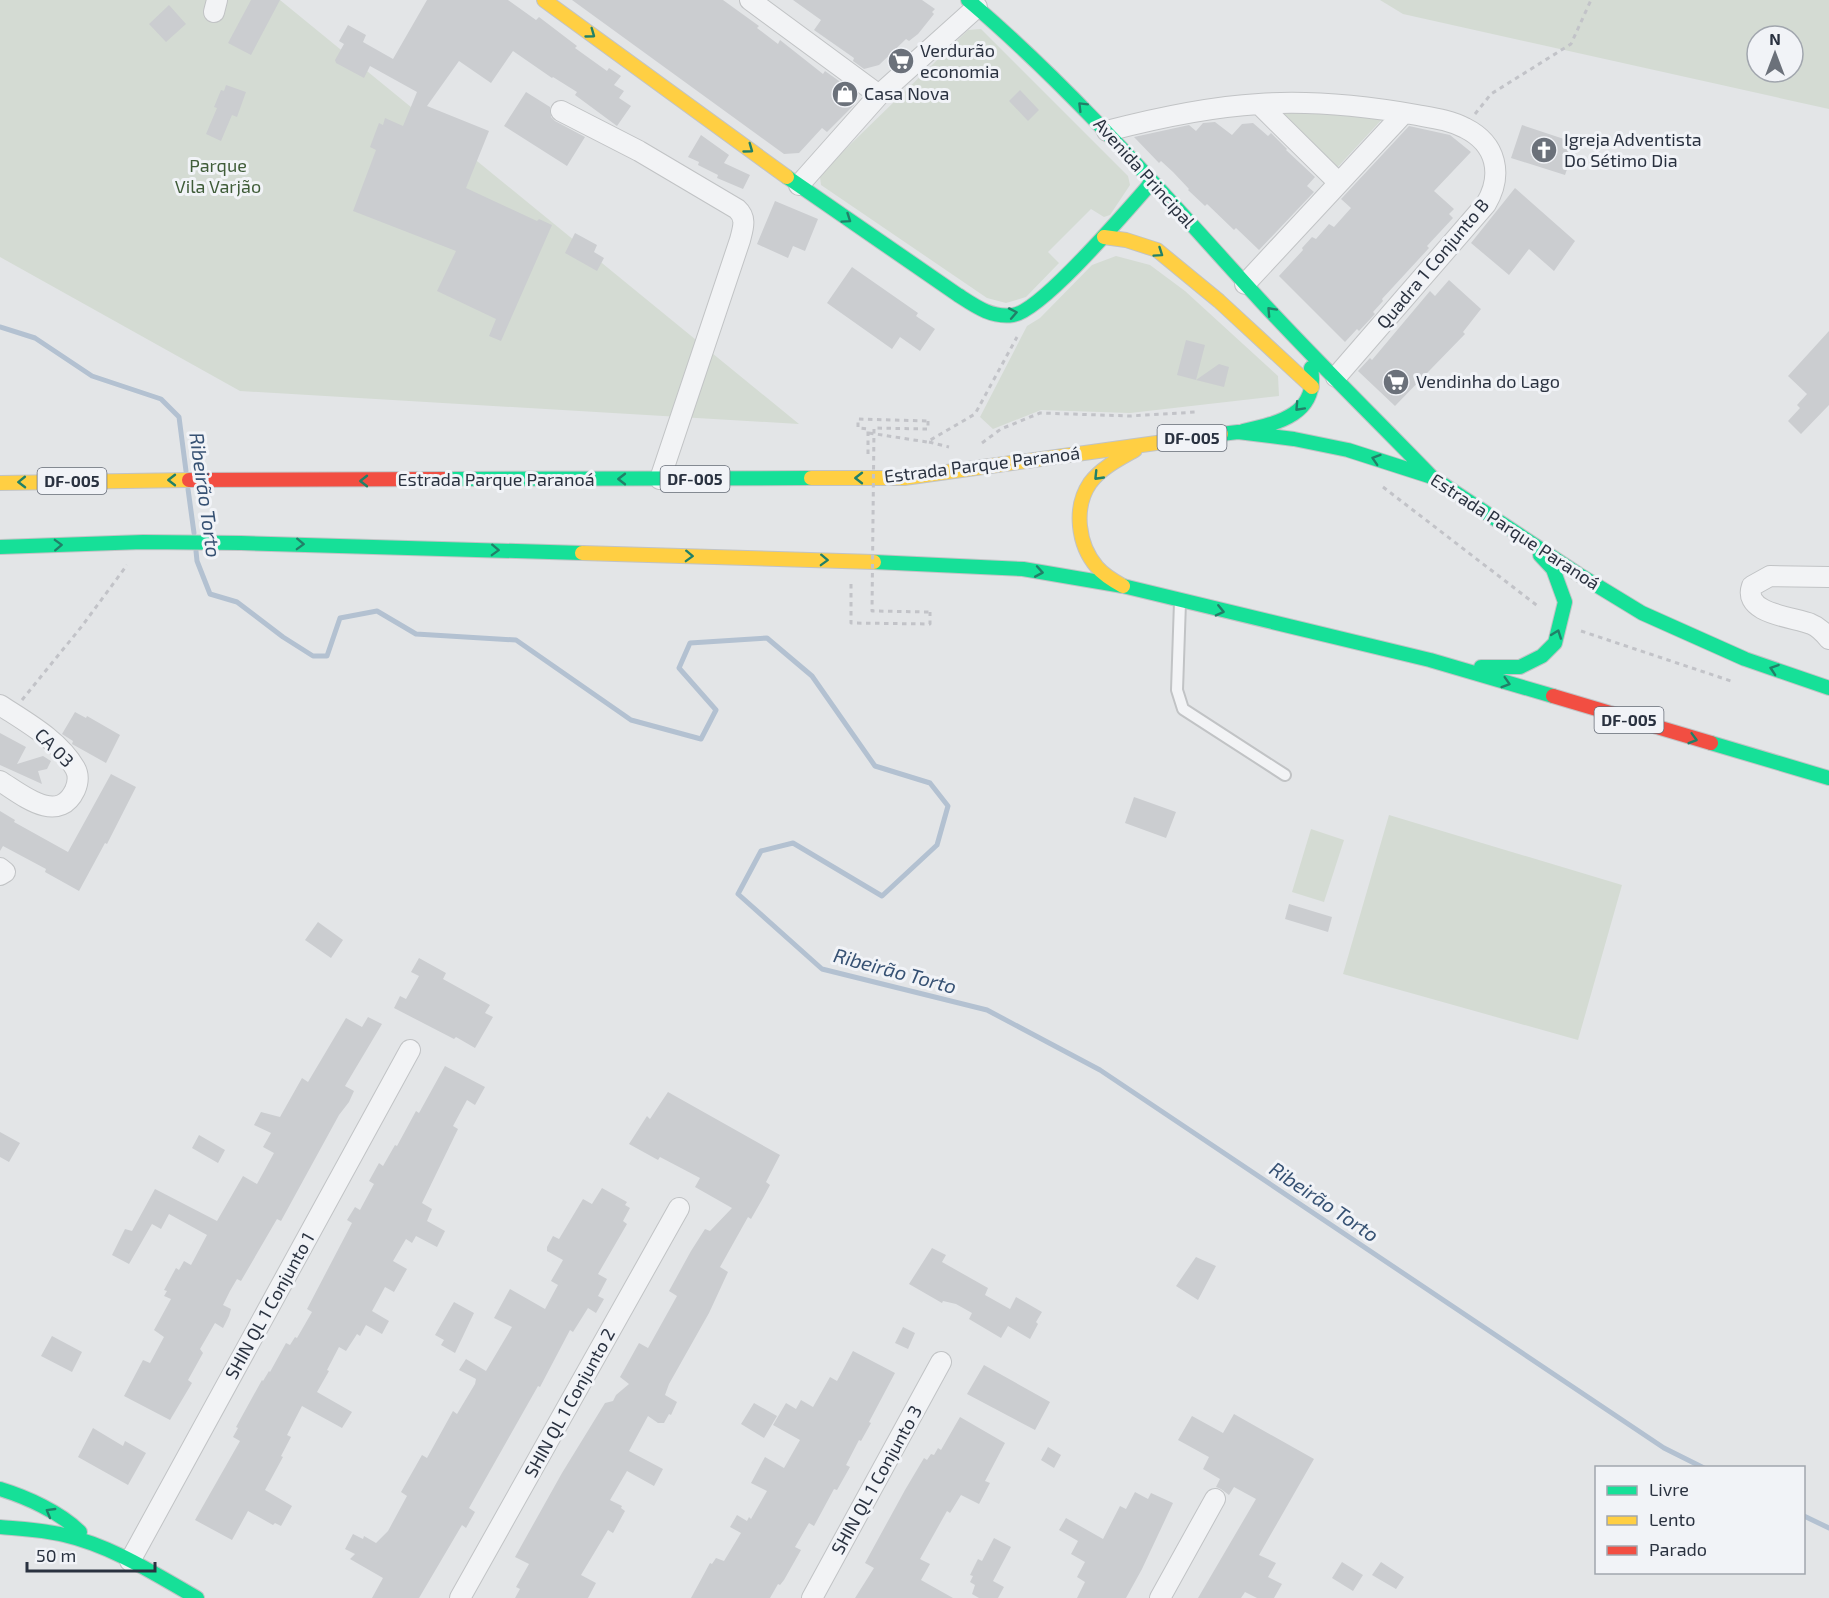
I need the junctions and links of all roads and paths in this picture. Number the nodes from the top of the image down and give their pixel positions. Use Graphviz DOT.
graph roads {
  1 [pos="544,0"];
  2 [pos="750,0"];
  3 [pos="1591,0"];
  4 [pos="973,4"];
  5 [pos="879,95"];
  6 [pos="1258,104"];
  7 [pos="561,111"];
  8 [pos="1404,113"];
  9 [pos="1465,127"];
  10 [pos="1107,131"];
  11 [pos="1152,182"];
  12 [pos="1338,182"];
  13 [pos="799,185"];
  14 [pos="1104,237"];
  15 [pos="1245,284"];
  16 [pos="1018,335"];
  17 [pos="1311,353"];
  18 [pos="1336,377"];
  19 [pos="1312,387"];
  20 [pos="1199,412"];
  21 [pos="1238,432"];
  22 [pos="868,433"];
  23 [pos="1146,445"];
  24 [pos="978,446"];
  25 [pos="878,459"];
  26 [pos="1432,477"];
  27 [pos="660,479"];
  28 [pos="0,483"];
  29 [pos="1378,483"];
  30 [pos="1522,534"];
  31 [pos="0,547"];
  32 [pos="852,561"];
  33 [pos="128,563"];
  34 [pos="1829,577"];
  35 [pos="1123,586"];
  36 [pos="1180,601"];
  37 [pos="1561,624"];
  38 [pos="1829,639"];
  39 [pos="1430,660"];
  40 [pos="1829,683"];
  41 [pos="1741,684"];
  42 [pos="6,709"];
  43 [pos="1285,775"];
  44 [pos="1829,778"];
  45 [pos="0,781"];
  46 [pos="0,868"];
  47 [pos="0,875"];
  48 [pos="410,1050"];
  49 [pos="679,1208"];
  50 [pos="941,1362"];
  51 [pos="1215,1498"];
  52 [pos="1,1503"];
  53 [pos="0,1527"];
  54 [pos="95,1545"];
  55 [pos="130,1561"];
  56 [pos="197,1598"];
  57 [pos="460,1598"];
  58 [pos="812,1598"];
  59 [pos="1160,1598"];
  1 -- 13 [label="main road, one-way"];
  2 -- 5 [label="street"];
  3 -- 9 [label="path"];
  4 -- 5 [label="street"];
  10 -- 4 [label="main road, Avenida Principal, one-way"];
  5 -- 13 [label="street"];
  6 -- 8 [label="street, Quadra 1 Conjunto B"];
  6 -- 10 [label="street, Quadra 1 Conjunto B"];
  6 -- 12 [label="street"];
  7 -- 27 [label="street"];
  8 -- 9 [label="street, Quadra 1 Conjunto B"];
  8 -- 12 [label="street"];
  9 -- 18 [label="street, Quadra 1 Conjunto B"];
  10 -- 11 [label="main road, Avenida Principal"];
  11 -- 14 [label="main road"];
  11 -- 15 [label="main road, Avenida Principal"];
  12 -- 15 [label="street"];
  13 -- 14 [label="main road, one-way"];
  14 -- 19 [label="main road, one-way"];
  17 -- 15 [label="main road, Avenida Principal, one-way"];
  16 -- 22 [label="path"];
  17 -- 18 [label="main road, Avenida Principal"];
  17 -- 19 [label="main road"];
  18 -- 26 [label="main road, Avenida Principal"];
  19 -- 21 [label="main road, one-way"];
  20 -- 24 [label="path"];
  21 -- 23 [label="main road, Estrada Parque Paranoá / DF-005"];
  26 -- 21 [label="main road, Estrada Parque Paranoá / DF-005, one-way"];
  22 -- 25 [label="path"];
  22 -- 32 [label="path, bridge"];
  23 -- 27 [label="main road, Estrada Parque Paranoá / DF-005, one-way"];
  23 -- 35 [label="main road, one-way"];
  26 -- 30 [label="main road, Estrada Parque Paranoá / DF-005"];
  27 -- 28 [label="main road, Estrada Parque Paranoá / DF-005, one-way"];
  29 -- 37 [label="path"];
  30 -- 37 [label="main road"];
  40 -- 30 [label="main road, Estrada Parque Paranoá / DF-005, one-way"];
  31 -- 32 [label="main road, DF-005, one-way"];
  32 -- 35 [label="main road, DF-005, one-way"];
  33 -- 42 [label="path"];
  34 -- 38 [label="street"];
  35 -- 36 [label="main road, DF-005"];
  36 -- 39 [label="main road, DF-005, one-way"];
  36 -- 43 [label="lane"];
  39 -- 37 [label="main road, one-way"];
  37 -- 41 [label="path"];
  39 -- 44 [label="main road, DF-005, one-way"];
  42 -- 45 [label="street, CA 03"];
  46 -- 47 [label="street"];
  48 -- 55 [label="street, SHIN QL 1 Conjunto 1"];
  49 -- 57 [label="street, SHIN QL 1 Conjunto 2"];
  50 -- 58 [label="street, SHIN QL 1 Conjunto 3"];
  51 -- 59 [label="street"];
  54 -- 52 [label="main road, one-way"];
  53 -- 54 [label="main road"];
  54 -- 55 [label="main road"];
  55 -- 56 [label="main road"];
}
